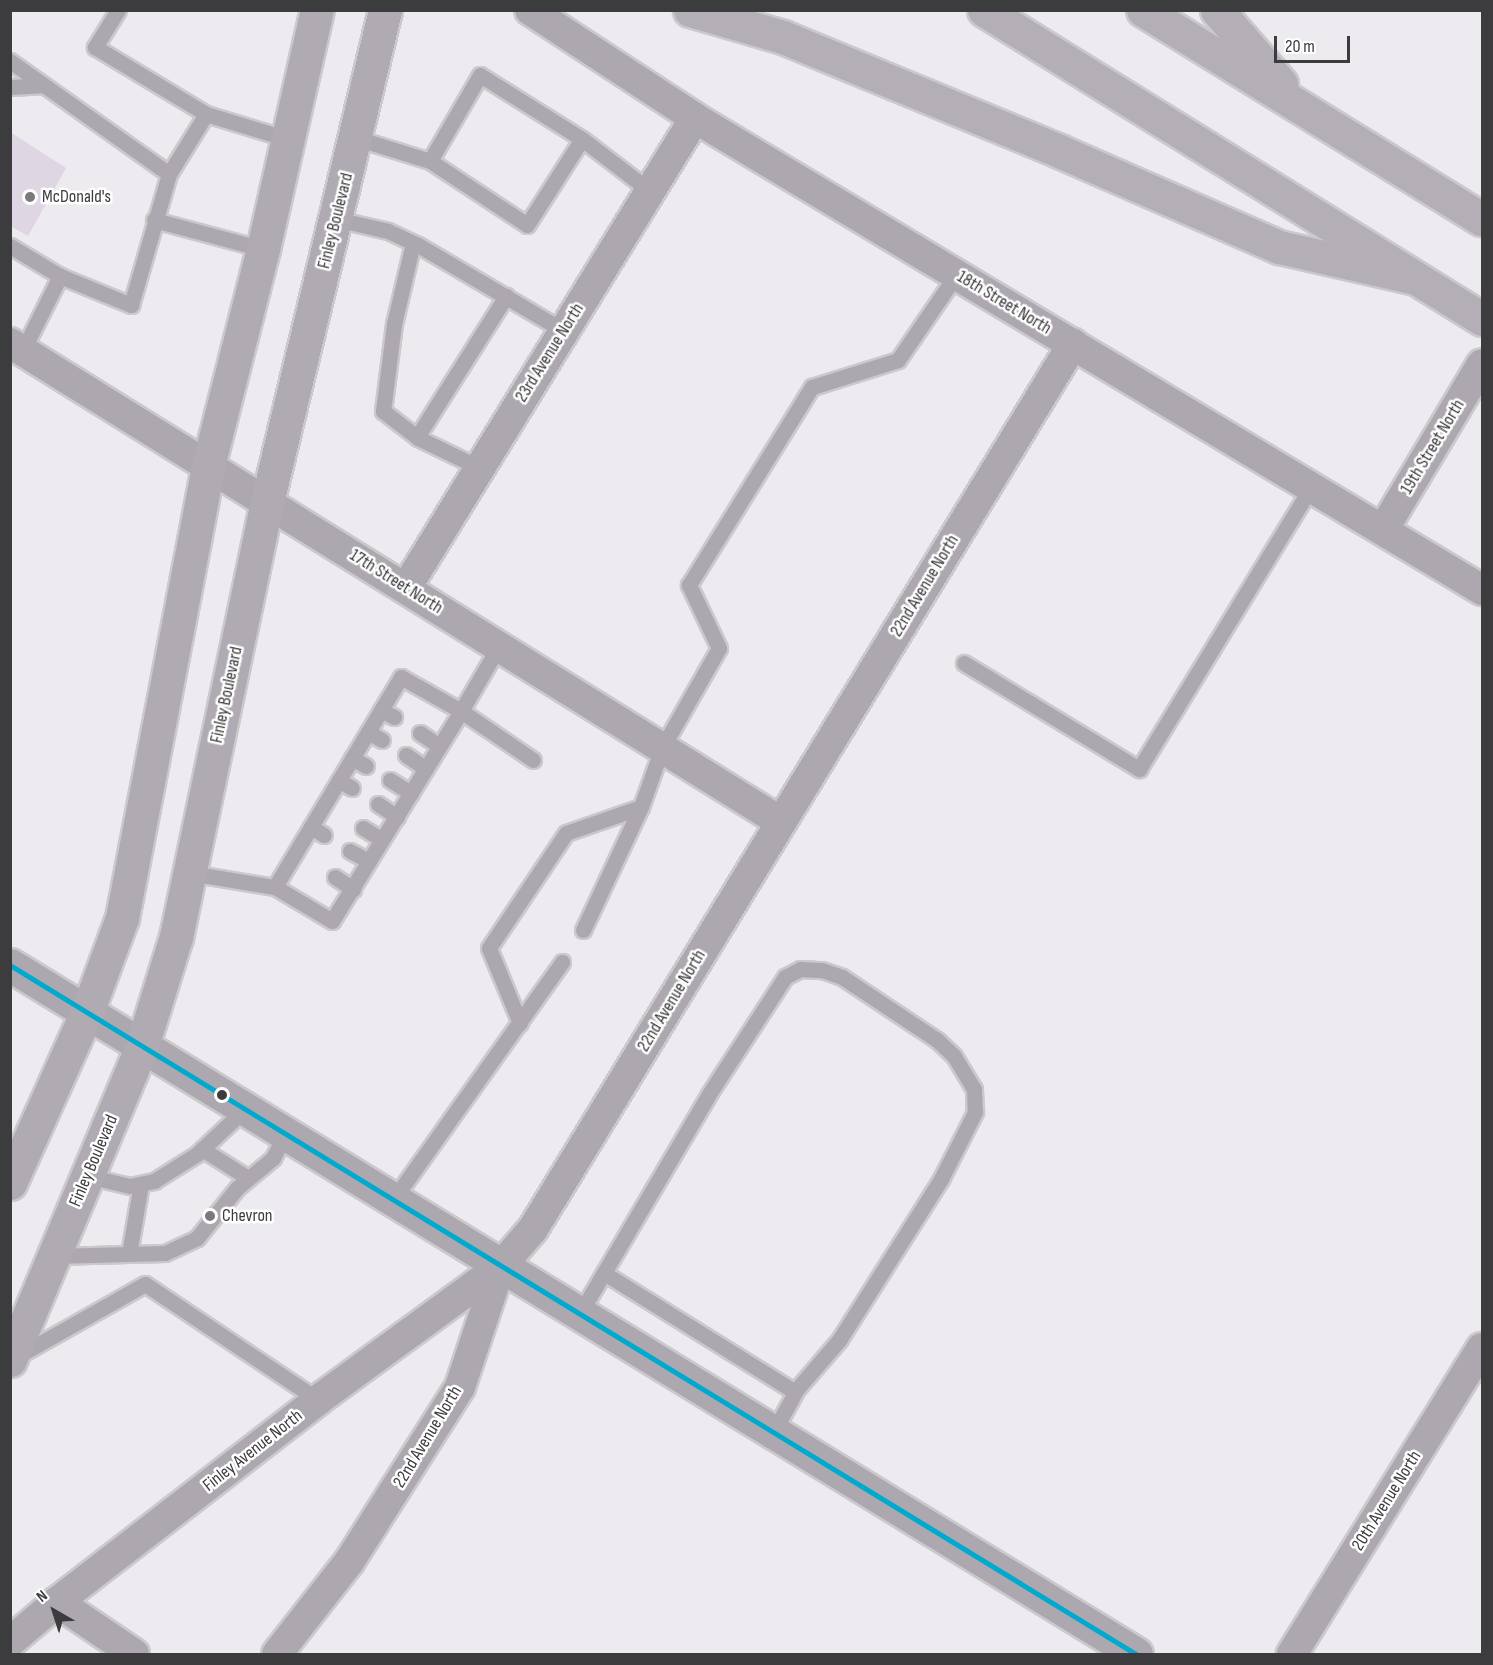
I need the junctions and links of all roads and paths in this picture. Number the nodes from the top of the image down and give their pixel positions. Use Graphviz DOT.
graph roads {
  1 [pos="118,10"];
  2 [pos="317,10"];
  3 [pos="385,10"];
  4 [pos="530,10"];
  5 [pos="690,10"];
  6 [pos="984,10"];
  7 [pos="1143,10"];
  8 [pos="1217,10"];
  9 [pos="10,61"];
  10 [pos="44,85"];
  11 [pos="10,87"];
  12 [pos="1302,108"];
  13 [pos="206,114"];
  14 [pos="695,118"];
  15 [pos="356,138"];
  16 [pos="288,139"];
  17 [pos="582,139"];
  18 [pos="430,161"];
  19 [pos="169,174"];
  20 [pos="650,191"];
  21 [pos="1479,216"];
  22 [pos="336,219"];
  23 [pos="154,220"];
  24 [pos="10,234"];
  25 [pos="413,243"];
  26 [pos="10,246"];
  27 [pos="263,249"];
  28 [pos="37,262"];
  29 [pos="956,274"];
  30 [pos="60,276"];
  31 [pos="1422,283"];
  32 [pos="506,296"];
  33 [pos="1482,319"];
  34 [pos="564,331"];
  35 [pos="1073,344"];
  36 [pos="15,354"];
  37 [pos="1482,364"];
  38 [pos="417,437"];
  39 [pos="208,466"];
  40 [pos="480,468"];
  41 [pos="1311,487"];
  42 [pos="267,502"];
  43 [pos="1383,530"];
  44 [pos="406,588"];
  45 [pos="1482,590"];
  46 [pos="499,646"];
  47 [pos="964,663"];
  48 [pos="461,711"];
  49 [pos="368,732"];
  50 [pos="420,733"];
  51 [pos="382,740"];
  52 [pos="440,746"];
  53 [pos="662,748"];
  54 [pos="406,755"];
  55 [pos="352,758"];
  56 [pos="533,760"];
  57 [pos="366,766"];
  58 [pos="426,769"];
  59 [pos="390,780"];
  60 [pos="411,793"];
  61 [pos="378,804"];
  62 [pos="641,807"];
  63 [pos="397,817"];
  64 [pos="781,822"];
  65 [pos="311,827"];
  66 [pos="363,828"];
  67 [pos="324,836"];
  68 [pos="382,840"];
  69 [pos="350,851"];
  70 [pos="369,861"];
  71 [pos="190,873"];
  72 [pos="335,877"];
  73 [pos="275,887"];
  74 [pos="353,889"];
  75 [pos="583,930"];
  76 [pos="562,962"];
  77 [pos="10,965"];
  78 [pos="87,1012"];
  79 [pos="520,1023"];
  80 [pos="142,1046"];
  81 [pos="245,1109"];
  82 [pos="285,1134"];
  83 [pos="202,1149"];
  84 [pos="87,1176"];
  85 [pos="248,1178"];
  86 [pos="10,1183"];
  87 [pos="141,1184"];
  88 [pos="393,1200"];
  89 [pos="129,1254"];
  90 [pos="54,1256"];
  91 [pos="501,1267"];
  92 [pos="604,1273"];
  93 [pos="579,1315"];
  94 [pos="1482,1348"];
  95 [pos="11,1360"];
  96 [pos="795,1392"];
  97 [pos="318,1400"];
  98 [pos="773,1433"];
  99 [pos="57,1602"];
  100 [pos="10,1642"];
  101 [pos="134,1654"];
  102 [pos="277,1654"];
  103 [pos="1136,1654"];
  104 [pos="1292,1654"];
  1 -- 13 [label="lane"];
  2 -- 16 [label="main road"];
  3 -- 15 [label="main road, Finley Boulevard"];
  4 -- 14 [label="street, 18th Street North"];
  5 -- 31 [label="highway"];
  6 -- 31 [label="highway"];
  7 -- 12 [label="highway"];
  8 -- 12 [label="highway"];
  9 -- 10 [label="lane"];
  10 -- 11 [label="lane"];
  10 -- 19 [label="lane"];
  12 -- 21 [label="highway"];
  13 -- 16 [label="lane"];
  13 -- 19 [label="lane"];
  14 -- 20 [label="street, 23rd Avenue North"];
  14 -- 29 [label="street, 18th Street North"];
  15 -- 18 [label="lane"];
  15 -- 22 [label="main road, Finley Boulevard"];
  16 -- 27 [label="main road"];
  17 -- 18 [label="lane"];
  17 -- 18 [label="lane"];
  17 -- 20 [label="lane"];
  19 -- 23 [label="lane"];
  20 -- 34 [label="street, 23rd Avenue North"];
  22 -- 25 [label="lane"];
  22 -- 42 [label="main road, Finley Boulevard"];
  23 -- 27 [label="lane"];
  23 -- 30 [label="lane"];
  24 -- 28 [label="lane"];
  25 -- 32 [label="lane"];
  25 -- 38 [label="lane"];
  26 -- 28 [label="lane"];
  27 -- 39 [label="main road"];
  28 -- 30 [label="lane"];
  29 -- 35 [label="street, 18th Street North"];
  29 -- 53 [label="lane"];
  30 -- 36 [label="lane"];
  31 -- 33 [label="highway"];
  32 -- 34 [label="lane"];
  32 -- 38 [label="lane"];
  34 -- 40 [label="street, 23rd Avenue North"];
  35 -- 41 [label="street, 18th Street North"];
  35 -- 64 [label="street, 22nd Avenue North"];
  36 -- 39 [label="street, 17th Street North"];
  37 -- 43 [label="street, 19th Street North"];
  38 -- 40 [label="lane"];
  39 -- 42 [label="street, 17th Street North"];
  39 -- 78 [label="main road"];
  40 -- 44 [label="street, 23rd Avenue North"];
  41 -- 43 [label="street, 18th Street North"];
  41 -- 47 [label="lane"];
  42 -- 44 [label="street, 17th Street North"];
  42 -- 71 [label="main road, Finley Boulevard"];
  43 -- 45 [label="street, 18th Street North"];
  44 -- 46 [label="street, 17th Street North"];
  46 -- 48 [label="lane"];
  46 -- 53 [label="street, 17th Street North"];
  48 -- 49 [label="lane"];
  48 -- 52 [label="lane"];
  48 -- 56 [label="lane"];
  49 -- 51 [label="lane"];
  49 -- 55 [label="lane"];
  50 -- 52 [label="lane"];
  52 -- 58 [label="lane"];
  53 -- 62 [label="lane"];
  53 -- 64 [label="street, 17th Street North"];
  54 -- 58 [label="lane"];
  55 -- 57 [label="lane"];
  55 -- 65 [label="lane"];
  58 -- 60 [label="lane"];
  59 -- 60 [label="lane"];
  60 -- 63 [label="lane"];
  61 -- 63 [label="lane"];
  62 -- 75 [label="lane"];
  62 -- 79 [label="lane"];
  63 -- 68 [label="lane"];
  64 -- 91 [label="street, 22nd Avenue North"];
  65 -- 67 [label="lane"];
  65 -- 73 [label="lane"];
  66 -- 68 [label="lane"];
  68 -- 70 [label="lane"];
  69 -- 70 [label="lane"];
  70 -- 74 [label="lane"];
  71 -- 73 [label="lane"];
  71 -- 80 [label="main road, Finley Boulevard"];
  72 -- 74 [label="lane"];
  73 -- 74 [label="lane"];
  76 -- 79 [label="lane"];
  77 -- 78 [label="street"];
  78 -- 80 [label="street"];
  78 -- 86 [label="main road"];
  79 -- 88 [label="lane"];
  80 -- 81 [label="street"];
  80 -- 84 [label="main road, Finley Boulevard"];
  81 -- 82 [label="street"];
  81 -- 83 [label="lane"];
  82 -- 85 [label="lane"];
  82 -- 88 [label="street"];
  83 -- 85 [label="lane"];
  83 -- 87 [label="lane"];
  84 -- 87 [label="lane"];
  84 -- 90 [label="main road, Finley Boulevard"];
  85 -- 89 [label="lane"];
  87 -- 89 [label="lane"];
  88 -- 91 [label="street"];
  89 -- 90 [label="lane"];
  90 -- 95 [label="main road, Finley Boulevard"];
  91 -- 93 [label="street"];
  91 -- 97 [label="street, Finley Avenue North"];
  91 -- 102 [label="street, 22nd Avenue North"];
  92 -- 93 [label="lane"];
  92 -- 96 [label="lane"];
  92 -- 96 [label="lane"];
  93 -- 98 [label="street"];
  94 -- 104 [label="street, 20th Avenue North"];
  95 -- 97 [label="lane"];
  96 -- 98 [label="lane"];
  97 -- 99 [label="street, Finley Avenue North"];
  98 -- 103 [label="street"];
  99 -- 100 [label="street, Finley Avenue North"];
  99 -- 101 [label="street"];
}
